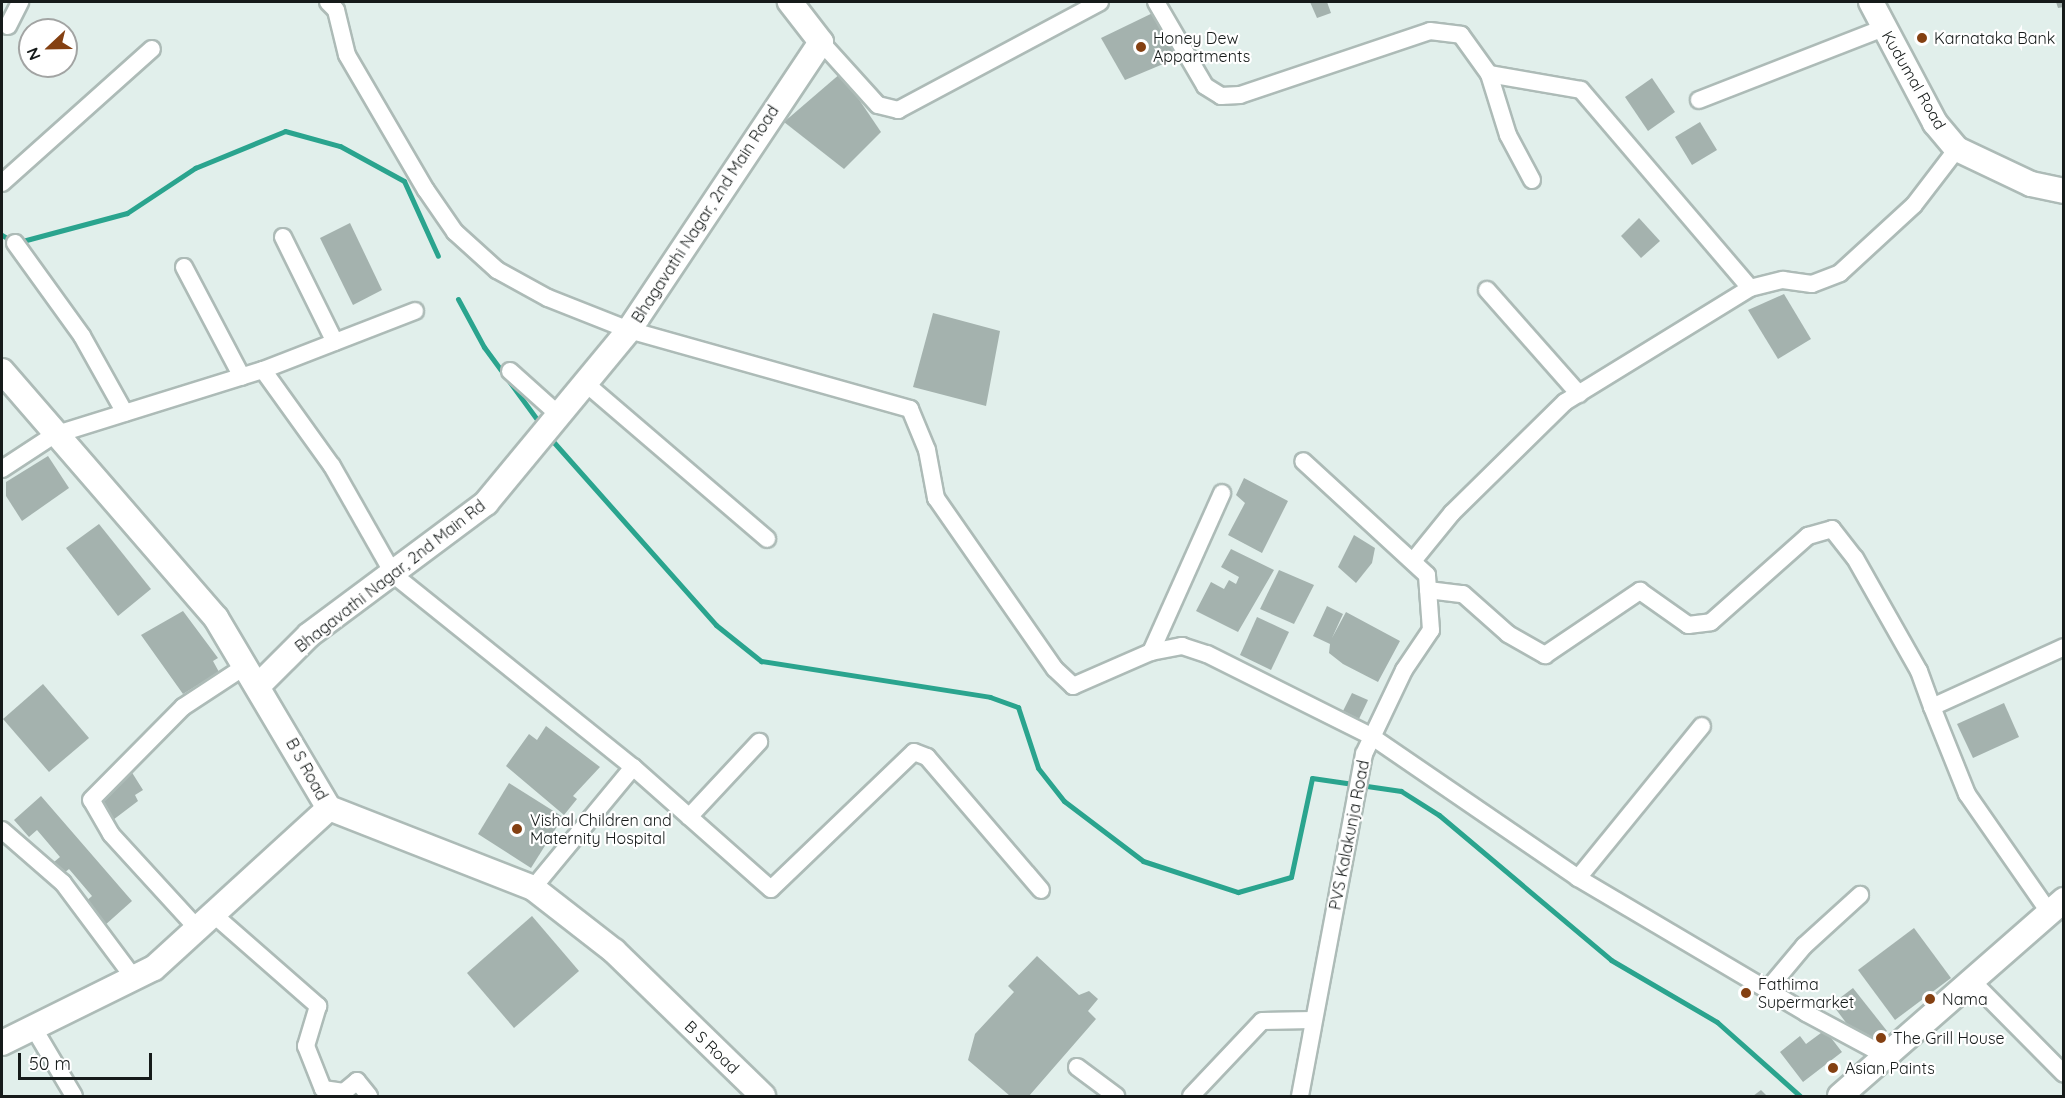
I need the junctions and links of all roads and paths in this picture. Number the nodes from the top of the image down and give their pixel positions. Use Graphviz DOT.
graph roads {
  1 [pos="20,2"];
  2 [pos="328,2"];
  3 [pos="790,2"];
  4 [pos="1100,2"];
  5 [pos="1156,2"];
  6 [pos="1870,2"];
  7 [pos="8,26"];
  8 [pos="1884,28"];
  9 [pos="821,42"];
  10 [pos="152,49"];
  11 [pos="1489,74"];
  12 [pos="1698,100"];
  13 [pos="1956,149"];
  14 [pos="1532,180"];
  15 [pos="2,183"];
  16 [pos="2064,191"];
  17 [pos="283,237"];
  18 [pos="15,243"];
  19 [pos="184,267"];
  20 [pos="1750,288"];
  21 [pos="1486,291"];
  22 [pos="415,311"];
  23 [pos="629,330"];
  24 [pos="335,342"];
  25 [pos="263,370"];
  26 [pos="2,371"];
  27 [pos="510,371"];
  28 [pos="242,377"];
  29 [pos="584,382"];
  30 [pos="1579,394"];
  31 [pos="125,413"];
  32 [pos="555,417"];
  33 [pos="54,435"];
  34 [pos="1303,461"];
  35 [pos="2,469"];
  36 [pos="1222,493"];
  37 [pos="767,539"];
  38 [pos="1413,561"];
  39 [pos="394,575"];
  40 [pos="1428,590"];
  41 [pos="2064,647"];
  42 [pos="1151,652"];
  43 [pos="253,675"];
  44 [pos="1932,707"];
  45 [pos="1702,726"];
  46 [pos="1371,736"];
  47 [pos="759,742"];
  48 [pos="633,767"];
  49 [pos="329,808"];
  50 [pos="689,817"];
  51 [pos="2,830"];
  52 [pos="1578,878"];
  53 [pos="533,888"];
  54 [pos="1041,890"];
  55 [pos="1860,895"];
  56 [pos="2056,906"];
  57 [pos="205,921"];
  58 [pos="133,977"];
  59 [pos="1973,982"];
  60 [pos="1768,989"];
  61 [pos="1312,1020"];
  62 [pos="33,1026"];
  63 [pos="2,1043"];
  64 [pos="1902,1047"];
  65 [pos="1077,1067"];
  66 [pos="2064,1074"];
  67 [pos="75,1096"];
  68 [pos="369,1096"];
  69 [pos="763,1096"];
  70 [pos="1116,1096"];
  71 [pos="1191,1096"];
  72 [pos="1299,1096"];
  73 [pos="1843,1096"];
  1 -- 7 [label="street"];
  2 -- 23 [label="street"];
  3 -- 9 [label="street"];
  4 -- 9 [label="street"];
  5 -- 11 [label="street"];
  6 -- 8 [label="street, Kudumal Road"];
  8 -- 12 [label="street"];
  8 -- 13 [label="street, Kudumal Road"];
  9 -- 23 [label="street, Bhagavathi Nagar, 2nd Main Road"];
  10 -- 15 [label="street"];
  11 -- 14 [label="street"];
  11 -- 20 [label="street"];
  13 -- 16 [label="street, Kudumal Road"];
  13 -- 20 [label="street"];
  17 -- 24 [label="street"];
  18 -- 31 [label="street"];
  19 -- 28 [label="street"];
  20 -- 30 [label="street"];
  21 -- 30 [label="street"];
  22 -- 24 [label="street"];
  23 -- 29 [label="street, Bhagavathi Nagar, 2nd Main Road"];
  23 -- 42 [label="street"];
  24 -- 25 [label="street"];
  25 -- 28 [label="street"];
  25 -- 39 [label="street"];
  26 -- 33 [label="street, B S Road"];
  27 -- 32 [label="street"];
  28 -- 31 [label="street"];
  29 -- 32 [label="street, Bhagavathi Nagar, 2nd Main Rd"];
  29 -- 37 [label="street"];
  30 -- 38 [label="street"];
  31 -- 33 [label="street"];
  32 -- 39 [label="street, Bhagavathi Nagar, 2nd Main Rd"];
  33 -- 35 [label="street"];
  33 -- 43 [label="street, B S Road"];
  34 -- 38 [label="street, PVS Kalakunja Road"];
  36 -- 42 [label="street"];
  38 -- 40 [label="street, PVS Kalakunja Road"];
  39 -- 43 [label="street, Bhagavathi Nagar, 2nd Main Rd"];
  39 -- 48 [label="street"];
  40 -- 44 [label="street"];
  40 -- 46 [label="street, PVS Kalakunja Road"];
  41 -- 44 [label="street"];
  42 -- 46 [label="street"];
  43 -- 49 [label="street, B S Road"];
  43 -- 57 [label="street"];
  44 -- 56 [label="street"];
  45 -- 52 [label="street"];
  46 -- 52 [label="street"];
  46 -- 61 [label="street, PVS Kalakunja Road"];
  47 -- 50 [label="street"];
  48 -- 50 [label="street"];
  48 -- 53 [label="street"];
  49 -- 53 [label="street, B S Road"];
  49 -- 57 [label="street"];
  50 -- 54 [label="street"];
  51 -- 58 [label="street"];
  52 -- 60 [label="street"];
  53 -- 69 [label="street, B S Road"];
  55 -- 60 [label="street"];
  56 -- 59 [label="street"];
  57 -- 58 [label="street"];
  57 -- 68 [label="street"];
  58 -- 62 [label="street"];
  59 -- 64 [label="street"];
  59 -- 66 [label="street"];
  60 -- 64 [label="street"];
  61 -- 71 [label="street"];
  61 -- 72 [label="street, PVS Kalakunja Road"];
  62 -- 63 [label="street"];
  62 -- 67 [label="street"];
  64 -- 73 [label="street"];
  65 -- 70 [label="street"];
}
